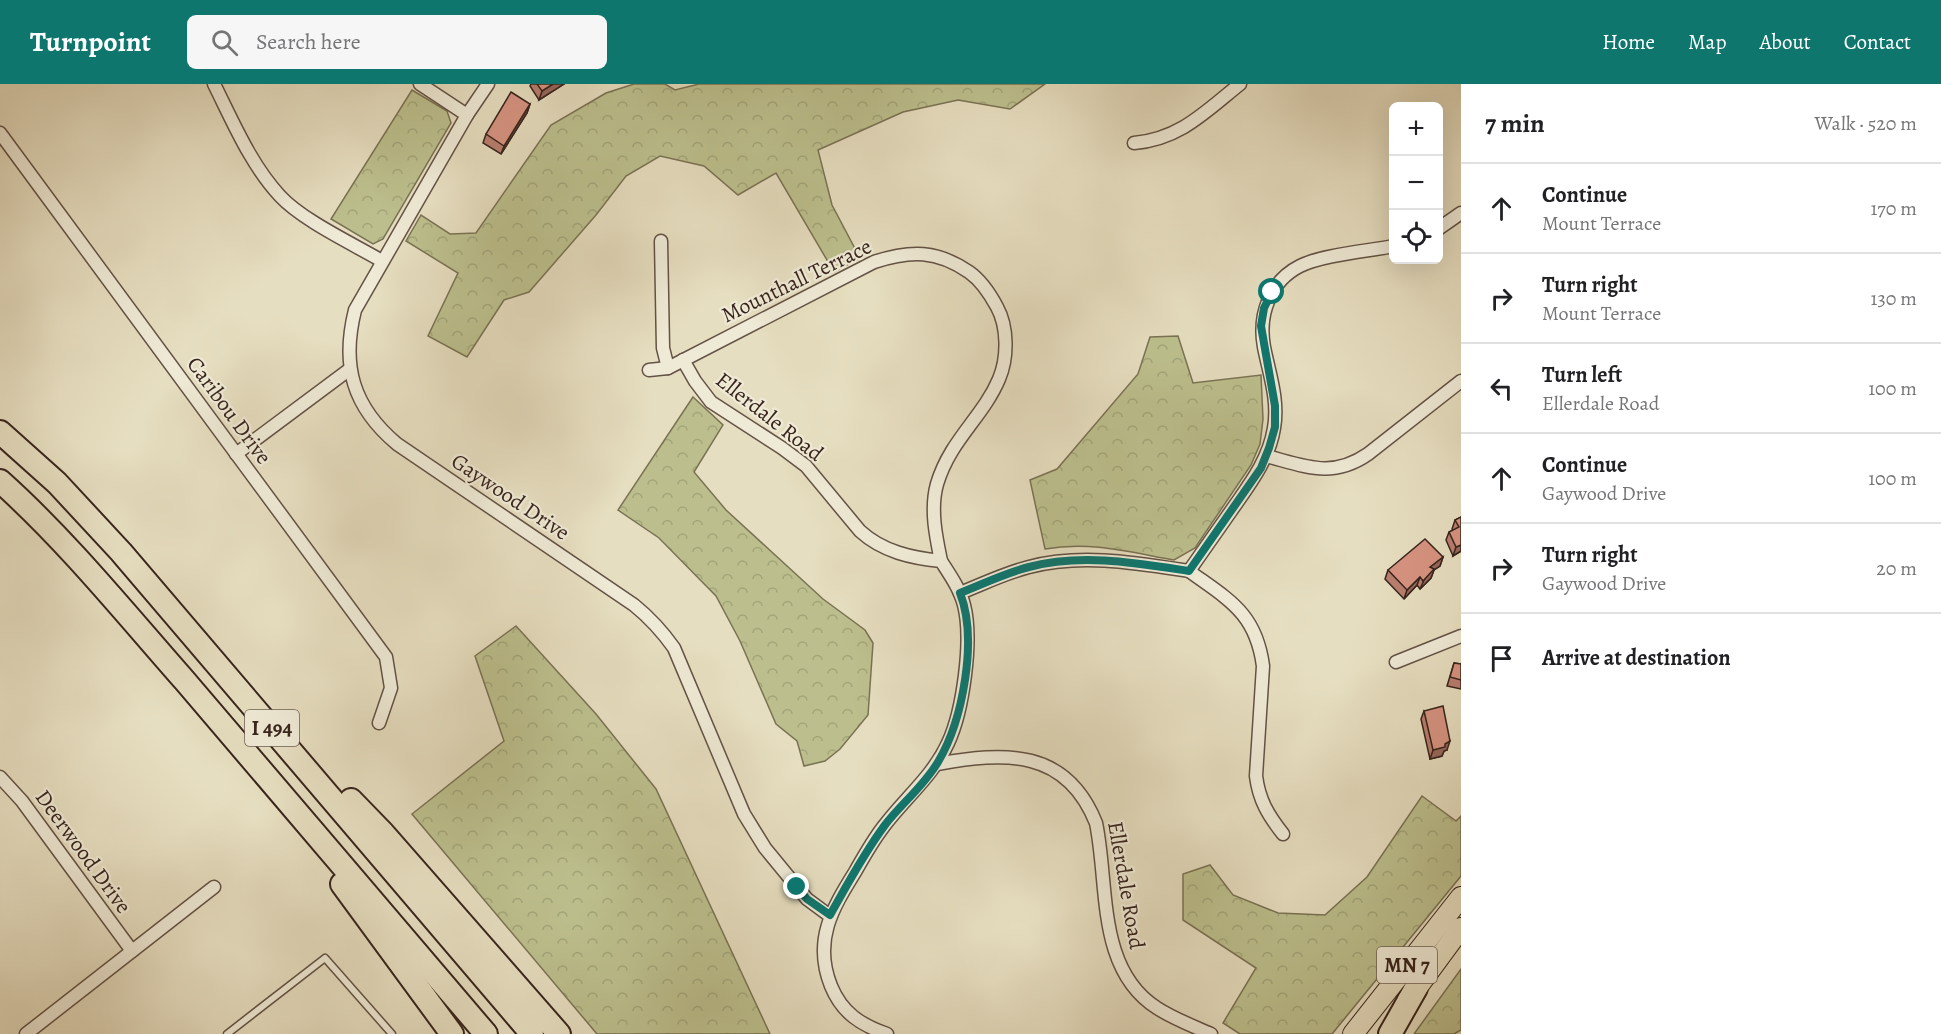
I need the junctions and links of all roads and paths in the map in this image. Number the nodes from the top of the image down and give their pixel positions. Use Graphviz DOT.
graph roads {
  1 [pos="214,84"];
  2 [pos="420,84"];
  3 [pos="488,84"];
  4 [pos="1240,84"];
  5 [pos="467,115"];
  6 [pos="0,133"];
  7 [pos="1134,143"];
  8 [pos="1461,213"];
  9 [pos="1443,226"];
  10 [pos="660,241"];
  11 [pos="1389,247"];
  12 [pos="382,261"];
  13 [pos="683,360"];
  14 [pos="669,368"];
  15 [pos="350,369"];
  16 [pos="649,370"];
  17 [pos="1461,381"];
  18 [pos="0,432"];
  19 [pos="236,454"];
  20 [pos="1266,456"];
  21 [pos="0,481"];
  22 [pos="941,561"];
  23 [pos="1189,571"];
  24 [pos="960,593"];
  25 [pos="1461,636"];
  26 [pos="1396,662"];
  27 [pos="379,723"];
  28 [pos="275,731"];
  29 [pos="937,764"];
  30 [pos="0,777"];
  31 [pos="309,825"];
  32 [pos="1283,834"];
  33 [pos="214,887"];
  34 [pos="1461,897"];
  35 [pos="830,915"];
  36 [pos="1461,928"];
  37 [pos="132,951"];
  38 [pos="1416,988"];
  39 [pos="26,1034"];
  40 [pos="227,1034"];
  41 [pos="392,1034"];
  42 [pos="452,1034"];
  43 [pos="486,1034"];
  44 [pos="532,1034"];
  45 [pos="559,1034"];
  46 [pos="887,1034"];
  47 [pos="1211,1034"];
  48 [pos="1353,1034"];
  49 [pos="1384,1034"];
  50 [pos="1390,1034"];
  1 -- 12 [label="street"];
  2 -- 5 [label="street"];
  3 -- 5 [label="street, Gaywood Drive"];
  4 -- 7 [label="street"];
  5 -- 12 [label="street, Gaywood Drive"];
  6 -- 19 [label="street, Caribou Drive"];
  8 -- 9 [label="street"];
  10 -- 14 [label="street"];
  11 -- 20 [label="street"];
  12 -- 15 [label="street, Gaywood Drive"];
  13 -- 14 [label="street, Mounthall Terrace"];
  13 -- 22 [label="street, Ellerdale Road"];
  13 -- 22 [label="street, Mounthall Terrace"];
  14 -- 16 [label="street, Mounthall Terrace"];
  15 -- 19 [label="street"];
  15 -- 35 [label="street, Gaywood Drive"];
  17 -- 20 [label="street"];
  18 -- 28 [label="highway, I 494"];
  19 -- 27 [label="street, Caribou Drive"];
  20 -- 23 [label="street"];
  21 -- 31 [label="highway, I 494"];
  22 -- 24 [label="street"];
  23 -- 24 [label="street"];
  23 -- 32 [label="street"];
  24 -- 29 [label="street"];
  25 -- 26 [label="street"];
  28 -- 44 [label="highway, I 494"];
  28 -- 45 [label="highway"];
  29 -- 35 [label="street"];
  29 -- 47 [label="street, Ellerdale Road"];
  30 -- 37 [label="street, Deerwood Drive"];
  31 -- 42 [label="highway"];
  31 -- 43 [label="highway, I 494"];
  33 -- 37 [label="street"];
  34 -- 48 [label="main road, MN 7"];
  35 -- 46 [label="street"];
  36 -- 38 [label="main road, MN 7"];
  37 -- 39 [label="street"];
  38 -- 49 [label="main road, MN 7"];
  38 -- 50 [label="highway"];
  40 -- 41 [label="lane"];
}
